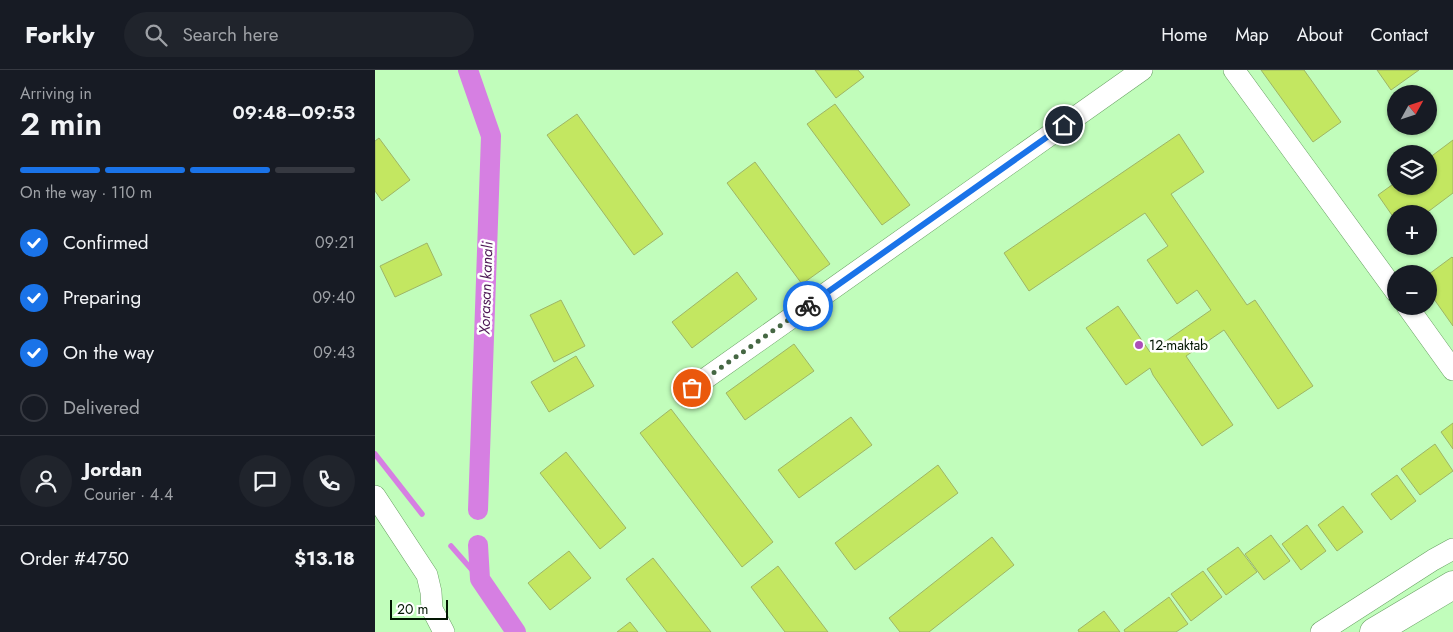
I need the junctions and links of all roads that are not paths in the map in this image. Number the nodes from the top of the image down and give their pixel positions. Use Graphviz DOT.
graph roads {
  1 [pos="1142,70"];
  2 [pos="1234,70"];
  3 [pos="1387,280"];
  4 [pos="1413,315"];
  5 [pos="1453,370"];
  6 [pos="692,388"];
  7 [pos="375,496"];
  8 [pos="1453,549"];
  9 [pos="1453,585"];
  10 [pos="443,632"];
  11 [pos="1321,632"];
  12 [pos="1374,632"];
  1 -- 6 [label="street"];
  2 -- 3 [label="street"];
  4 -- 5 [label="street"];
  7 -- 10 [label="street"];
  8 -- 11 [label="street"];
  9 -- 12 [label="main road"];
}
